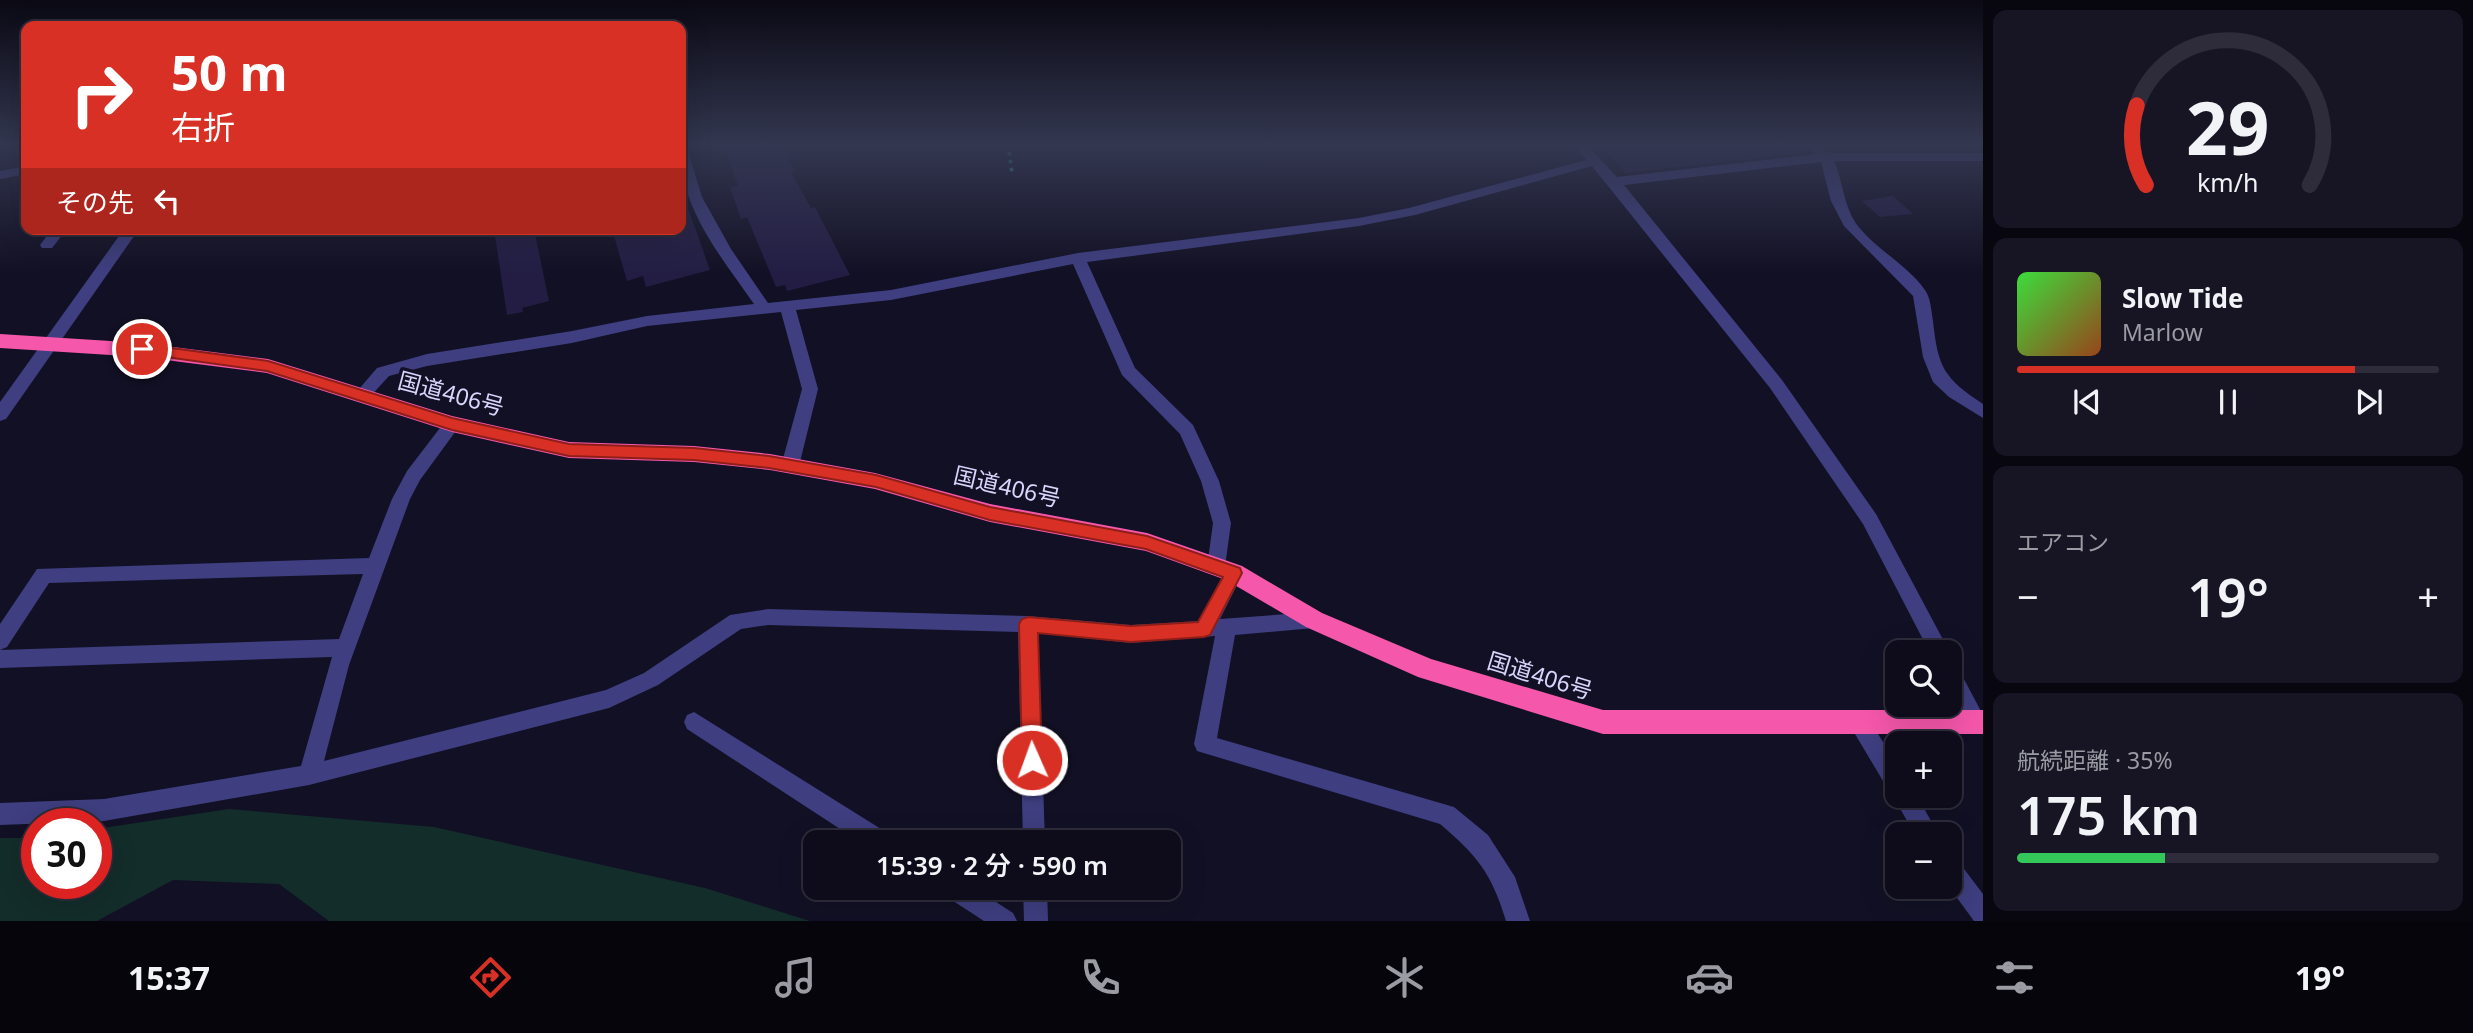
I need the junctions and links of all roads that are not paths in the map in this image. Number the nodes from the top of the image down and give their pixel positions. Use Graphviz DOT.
graph roads {
  1 [pos="692,187"];
  2 [pos="1501,187"];
  3 [pos="1618,187"];
  4 [pos="1836,187"];
  5 [pos="55,235"];
  6 [pos="128,235"];
  7 [pos="47,245"];
  8 [pos="1078,258"];
  9 [pos="764,308"];
  10 [pos="788,308"];
  11 [pos="0,341"];
  12 [pos="50,345"];
  13 [pos="361,396"];
  14 [pos="1983,412"];
  15 [pos="0,415"];
  16 [pos="452,424"];
  17 [pos="790,466"];
  18 [pos="376,566"];
  19 [pos="1225,570"];
  20 [pos="1314,620"];
  21 [pos="1028,624"];
  22 [pos="1227,627"];
  23 [pos="1204,630"];
  24 [pos="1933,640"];
  25 [pos="0,642"];
  26 [pos="345,648"];
  27 [pos="0,659"];
  28 [pos="1962,692"];
  29 [pos="1979,721"];
  30 [pos="694,722"];
  31 [pos="1859,722"];
  32 [pos="1885,764"];
  33 [pos="309,775"];
  34 [pos="0,814"];
  35 [pos="862,830"];
  36 [pos="1034,830"];
  37 [pos="1962,885"];
  38 [pos="972,900"];
  39 [pos="1035,900"];
  40 [pos="1983,914"];
  41 [pos="1005,921"];
  42 [pos="1036,921"];
  43 [pos="1518,921"];
  1 -- 9 [label="street"];
  2 -- 8 [label="street"];
  3 -- 24 [label="street"];
  4 -- 14 [label="street"];
  5 -- 7 [label="street"];
  6 -- 12 [label="street"];
  8 -- 10 [label="street"];
  8 -- 19 [label="street"];
  9 -- 10 [label="street"];
  9 -- 13 [label="street"];
  10 -- 17 [label="street"];
  11 -- 12 [label="highway, 国道406号"];
  12 -- 13 [label="highway, 国道406号"];
  12 -- 15 [label="street"];
  13 -- 16 [label="highway, 国道406号"];
  16 -- 17 [label="highway, 国道406号"];
  16 -- 18 [label="street"];
  17 -- 19 [label="highway, 国道406号"];
  18 -- 25 [label="street"];
  18 -- 26 [label="street"];
  19 -- 20 [label="highway, 国道406号"];
  19 -- 23 [label="street"];
  20 -- 22 [label="street"];
  20 -- 31 [label="highway, 国道406号"];
  21 -- 23 [label="street"];
  21 -- 33 [label="street"];
  21 -- 36 [label="street"];
  22 -- 23 [label="street"];
  22 -- 43 [label="street"];
  26 -- 27 [label="street"];
  26 -- 33 [label="street"];
  28 -- 29 [label="street"];
  29 -- 31 [label="highway, 国道406号"];
  30 -- 35 [label="street"];
  31 -- 32 [label="street"];
  33 -- 34 [label="street"];
  37 -- 40 [label="street"];
  38 -- 41 [label="street"];
  39 -- 42 [label="street"];
}
